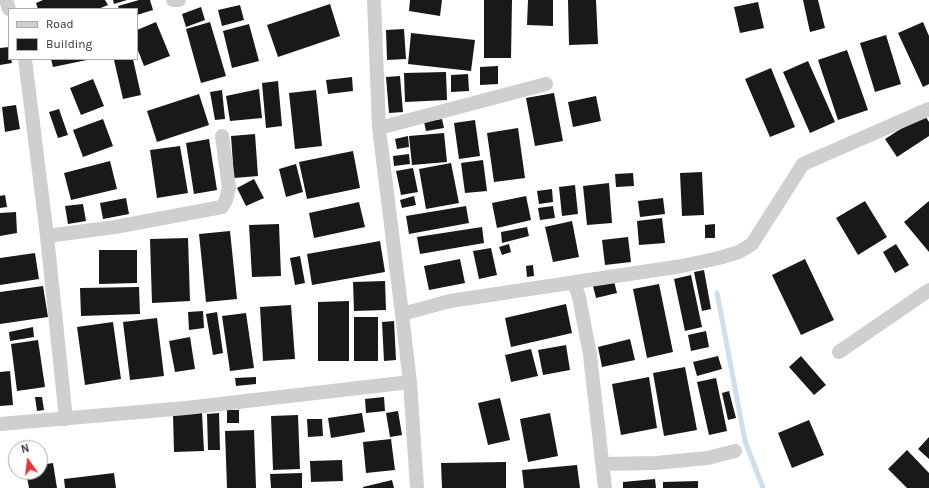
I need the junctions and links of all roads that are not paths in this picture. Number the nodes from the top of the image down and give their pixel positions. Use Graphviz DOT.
graph roads {
  1 [pos="173,0"];
  2 [pos="179,0"];
  3 [pos="374,0"];
  4 [pos="25,60"];
  5 [pos="546,84"];
  6 [pos="929,109"];
  7 [pos="379,128"];
  8 [pos="222,136"];
  9 [pos="47,236"];
  10 [pos="574,282"];
  11 [pos="929,290"];
  12 [pos="402,314"];
  13 [pos="838,352"];
  14 [pos="410,382"];
  15 [pos="66,419"];
  16 [pos="0,424"];
  17 [pos="735,451"];
  18 [pos="603,464"];
  19 [pos="417,488"];
  20 [pos="605,488"];
  1 -- 2 [label="street"];
  3 -- 7 [label="street"];
  4 -- 9 [label="street"];
  5 -- 7 [label="street"];
  6 -- 10 [label="street"];
  7 -- 12 [label="street"];
  8 -- 9 [label="street"];
  9 -- 15 [label="street"];
  10 -- 12 [label="street"];
  10 -- 18 [label="street"];
  11 -- 13 [label="street"];
  12 -- 14 [label="street"];
  14 -- 15 [label="street"];
  14 -- 19 [label="street"];
  15 -- 16 [label="street"];
  17 -- 18 [label="street"];
  18 -- 20 [label="street"];
}
